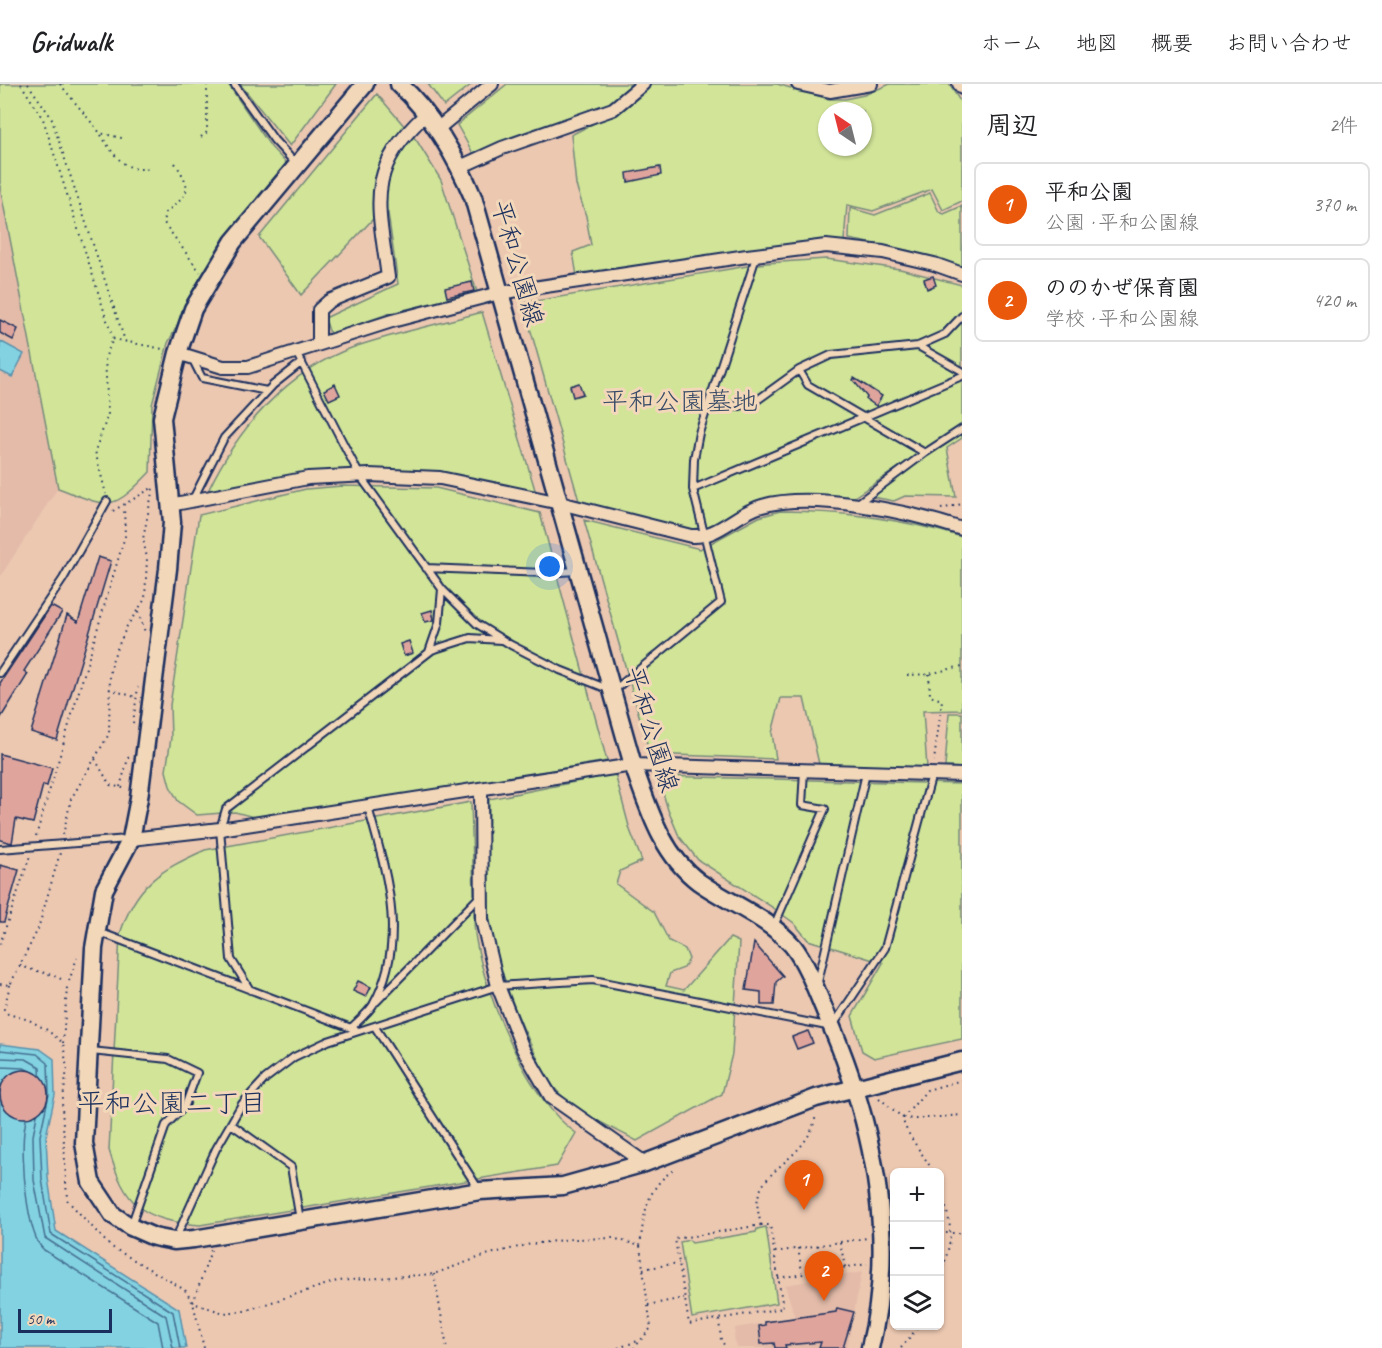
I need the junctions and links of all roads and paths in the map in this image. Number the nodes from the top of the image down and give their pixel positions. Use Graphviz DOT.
graph roads {
  1 [pos="21,84"];
  2 [pos="28,84"];
  3 [pos="60,84"];
  4 [pos="207,84"];
  5 [pos="234,84"];
  6 [pos="365,84"];
  7 [pos="399,84"];
  8 [pos="492,84"];
  9 [pos="798,84"];
  10 [pos="872,84"];
  11 [pos="959,84"];
  12 [pos="639,86"];
  13 [pos="962,88"];
  14 [pos="425,115"];
  15 [pos="436,130"];
  16 [pos="100,133"];
  17 [pos="201,137"];
  18 [pos="126,139"];
  19 [pos="175,163"];
  20 [pos="297,165"];
  21 [pos="460,167"];
  22 [pos="151,168"];
  23 [pos="757,254"];
  24 [pos="962,274"];
  25 [pos="208,284"];
  26 [pos="499,293"];
  27 [pos="962,316"];
  28 [pos="113,339"];
  29 [pos="125,341"];
  30 [pos="319,343"];
  31 [pos="918,346"];
  32 [pos="185,355"];
  33 [pos="299,357"];
  34 [pos="799,370"];
  35 [pos="962,371"];
  36 [pos="962,376"];
  37 [pos="267,391"];
  38 [pos="709,403"];
  39 [pos="864,418"];
  40 [pos="962,429"];
  41 [pos="925,453"];
  42 [pos="360,476"];
  43 [pos="693,489"];
  44 [pos="107,501"];
  45 [pos="192,501"];
  46 [pos="560,503"];
  47 [pos="962,504"];
  48 [pos="170,505"];
  49 [pos="855,505"];
  50 [pos="124,506"];
  51 [pos="937,511"];
  52 [pos="962,529"];
  53 [pos="704,537"];
  54 [pos="426,568"];
  55 [pos="579,571"];
  56 [pos="442,589"];
  57 [pos="502,640"];
  58 [pos="429,652"];
  59 [pos="962,666"];
  60 [pos="0,673"];
  61 [pos="929,674"];
  62 [pos="908,675"];
  63 [pos="109,689"];
  64 [pos="613,692"];
  65 [pos="135,698"];
  66 [pos="95,759"];
  67 [pos="633,765"];
  68 [pos="804,770"];
  69 [pos="866,772"];
  70 [pos="932,774"];
  71 [pos="962,775"];
  72 [pos="481,789"];
  73 [pos="140,790"];
  74 [pos="368,807"];
  75 [pos="220,829"];
  76 [pos="131,839"];
  77 [pos="63,842"];
  78 [pos="33,846"];
  79 [pos="0,849"];
  80 [pos="480,895"];
  81 [pos="772,929"];
  82 [pos="97,931"];
  83 [pos="0,944"];
  84 [pos="77,958"];
  85 [pos="20,964"];
  86 [pos="64,981"];
  87 [pos="69,981"];
  88 [pos="0,984"];
  89 [pos="498,986"];
  90 [pos="67,987"];
  91 [pos="250,990"];
  92 [pos="816,991"];
  93 [pos="372,1006"];
  94 [pos="375,1027"];
  95 [pos="832,1027"];
  96 [pos="351,1028"];
  97 [pos="359,1031"];
  98 [pos="63,1043"];
  99 [pos="91,1051"];
  100 [pos="962,1060"];
  101 [pos="962,1080"];
  102 [pos="855,1086"];
  103 [pos="879,1098"];
  104 [pos="811,1100"];
  105 [pos="962,1115"];
  106 [pos="903,1118"];
  107 [pos="231,1124"];
  108 [pos="670,1153"];
  109 [pos="645,1163"];
  110 [pos="931,1168"];
  111 [pos="480,1191"];
  112 [pos="944,1204"];
  113 [pos="301,1221"];
  114 [pos="761,1225"];
  115 [pos="131,1227"];
  116 [pos="944,1233"];
  117 [pos="951,1233"];
  118 [pos="215,1235"];
  119 [pos="882,1236"];
  120 [pos="962,1238"];
  121 [pos="174,1241"];
  122 [pos="840,1242"];
  123 [pos="818,1245"];
  124 [pos="640,1246"];
  125 [pos="798,1248"];
  126 [pos="775,1252"];
  127 [pos="882,1261"];
  128 [pos="679,1263"];
  129 [pos="844,1267"];
  130 [pos="643,1269"];
  131 [pos="823,1270"];
  132 [pos="802,1273"];
  133 [pos="434,1274"];
  134 [pos="939,1276"];
  135 [pos="778,1278"];
  136 [pos="685,1298"];
  137 [pos="648,1305"];
  138 [pos="719,1320"];
  139 [pos="916,1330"];
  140 [pos="638,1341"];
  141 [pos="447,1348"];
  142 [pos="618,1348"];
  143 [pos="634,1348"];
  144 [pos="726,1348"];
  145 [pos="870,1348"];
  146 [pos="901,1348"];
  1 -- 28 [label="path"];
  2 -- 29 [label="path"];
  3 -- 16 [label="path"];
  4 -- 17 [label="path"];
  5 -- 20 [label="lane"];
  6 -- 20 [label="street"];
  7 -- 14 [label="street, 平和公園線"];
  8 -- 15 [label="street"];
  9 -- 10 [label="street"];
  11 -- 13 [label="street"];
  12 -- 21 [label="street"];
  14 -- 15 [label="street, 平和公園線"];
  14 -- 30 [label="street"];
  15 -- 21 [label="street, 平和公園線"];
  16 -- 18 [label="path"];
  16 -- 22 [label="path"];
  19 -- 25 [label="path"];
  20 -- 25 [label="street"];
  21 -- 26 [label="street, 平和公園線"];
  23 -- 24 [label="street"];
  23 -- 26 [label="street"];
  23 -- 38 [label="lane"];
  25 -- 32 [label="street"];
  26 -- 30 [label="street"];
  26 -- 46 [label="street, 平和公園線"];
  27 -- 31 [label="lane"];
  28 -- 29 [label="path"];
  28 -- 44 [label="path"];
  29 -- 32 [label="path"];
  30 -- 33 [label="street"];
  31 -- 34 [label="lane"];
  31 -- 35 [label="lane"];
  32 -- 33 [label="street"];
  32 -- 37 [label="lane"];
  32 -- 48 [label="street"];
  33 -- 37 [label="lane"];
  33 -- 42 [label="lane"];
  34 -- 38 [label="lane"];
  34 -- 39 [label="lane"];
  36 -- 39 [label="lane"];
  37 -- 45 [label="lane"];
  38 -- 43 [label="lane"];
  39 -- 41 [label="lane"];
  39 -- 43 [label="lane"];
  40 -- 41 [label="lane"];
  41 -- 49 [label="lane"];
  42 -- 45 [label="street"];
  42 -- 46 [label="street"];
  42 -- 54 [label="lane"];
  43 -- 53 [label="lane"];
  44 -- 50 [label="path"];
  44 -- 60 [label="lane"];
  45 -- 48 [label="street"];
  46 -- 53 [label="street"];
  46 -- 55 [label="street, 平和公園線"];
  47 -- 51 [label="path"];
  48 -- 73 [label="street"];
  49 -- 52 [label="street"];
  49 -- 53 [label="street"];
  50 -- 63 [label="path"];
  50 -- 78 [label="path"];
  53 -- 64 [label="lane"];
  54 -- 55 [label="lane"];
  54 -- 56 [label="lane"];
  55 -- 64 [label="street, 平和公園線"];
  56 -- 57 [label="lane"];
  56 -- 58 [label="lane"];
  57 -- 58 [label="lane"];
  57 -- 64 [label="lane"];
  58 -- 75 [label="lane"];
  59 -- 61 [label="path"];
  61 -- 62 [label="path"];
  61 -- 70 [label="path"];
  63 -- 65 [label="path"];
  63 -- 66 [label="path"];
  64 -- 67 [label="street, 平和公園線"];
  66 -- 73 [label="path"];
  66 -- 77 [label="path"];
  67 -- 68 [label="street"];
  67 -- 72 [label="street"];
  67 -- 81 [label="street, 平和公園線"];
  68 -- 69 [label="street"];
  68 -- 81 [label="lane"];
  69 -- 70 [label="street"];
  69 -- 92 [label="lane"];
  70 -- 71 [label="street"];
  70 -- 95 [label="lane"];
  72 -- 74 [label="street"];
  72 -- 80 [label="street"];
  73 -- 76 [label="street"];
  74 -- 75 [label="street"];
  74 -- 93 [label="lane"];
  75 -- 76 [label="street"];
  75 -- 91 [label="lane"];
  76 -- 77 [label="lane"];
  76 -- 82 [label="street"];
  77 -- 78 [label="lane"];
  77 -- 85 [label="path"];
  78 -- 79 [label="lane"];
  78 -- 83 [label="path"];
  80 -- 89 [label="street"];
  80 -- 93 [label="lane"];
  81 -- 92 [label="street, 平和公園線"];
  82 -- 91 [label="lane"];
  82 -- 99 [label="street"];
  84 -- 87 [label="path"];
  85 -- 86 [label="path"];
  85 -- 88 [label="path"];
  89 -- 94 [label="lane"];
  89 -- 95 [label="lane"];
  89 -- 109 [label="street"];
  90 -- 98 [label="path"];
  91 -- 96 [label="lane"];
  92 -- 95 [label="street, 平和公園線"];
  93 -- 96 [label="lane"];
  94 -- 97 [label="lane"];
  94 -- 111 [label="lane"];
  95 -- 102 [label="street, 平和公園線"];
  96 -- 97 [label="lane"];
  97 -- 107 [label="lane"];
  99 -- 115 [label="street"];
  99 -- 115 [label="lane"];
  100 -- 102 [label="street"];
  101 -- 106 [label="path"];
  102 -- 104 [label="street"];
  102 -- 119 [label="street, 平和公園線"];
  103 -- 106 [label="path"];
  104 -- 108 [label="street"];
  104 -- 114 [label="path"];
  105 -- 106 [label="path"];
  106 -- 110 [label="path"];
  107 -- 113 [label="lane"];
  107 -- 121 [label="lane"];
  108 -- 109 [label="street"];
  108 -- 124 [label="path"];
  109 -- 111 [label="street"];
  111 -- 113 [label="street"];
  112 -- 117 [label="path"];
  113 -- 118 [label="street"];
  114 -- 126 [label="path"];
  114 -- 128 [label="path"];
  115 -- 121 [label="street"];
  116 -- 117 [label="path"];
  117 -- 120 [label="path"];
  117 -- 134 [label="path"];
  118 -- 121 [label="street"];
  118 -- 133 [label="path"];
  119 -- 122 [label="path"];
  119 -- 127 [label="street, 平和公園線"];
  122 -- 123 [label="path"];
  122 -- 129 [label="path"];
  123 -- 125 [label="path"];
  123 -- 131 [label="path"];
  124 -- 130 [label="path"];
  124 -- 133 [label="path"];
  125 -- 126 [label="path"];
  125 -- 132 [label="path"];
  126 -- 135 [label="path"];
  127 -- 129 [label="path"];
  127 -- 145 [label="street, 平和公園線"];
  128 -- 130 [label="path"];
  128 -- 136 [label="path"];
  129 -- 131 [label="path"];
  130 -- 137 [label="path"];
  131 -- 132 [label="path"];
  132 -- 135 [label="path"];
  133 -- 141 [label="path"];
  135 -- 138 [label="path"];
  136 -- 137 [label="path"];
  136 -- 138 [label="path"];
  137 -- 140 [label="path"];
  138 -- 144 [label="path"];
  139 -- 146 [label="path"];
  140 -- 142 [label="path"];
  140 -- 143 [label="path"];
}
